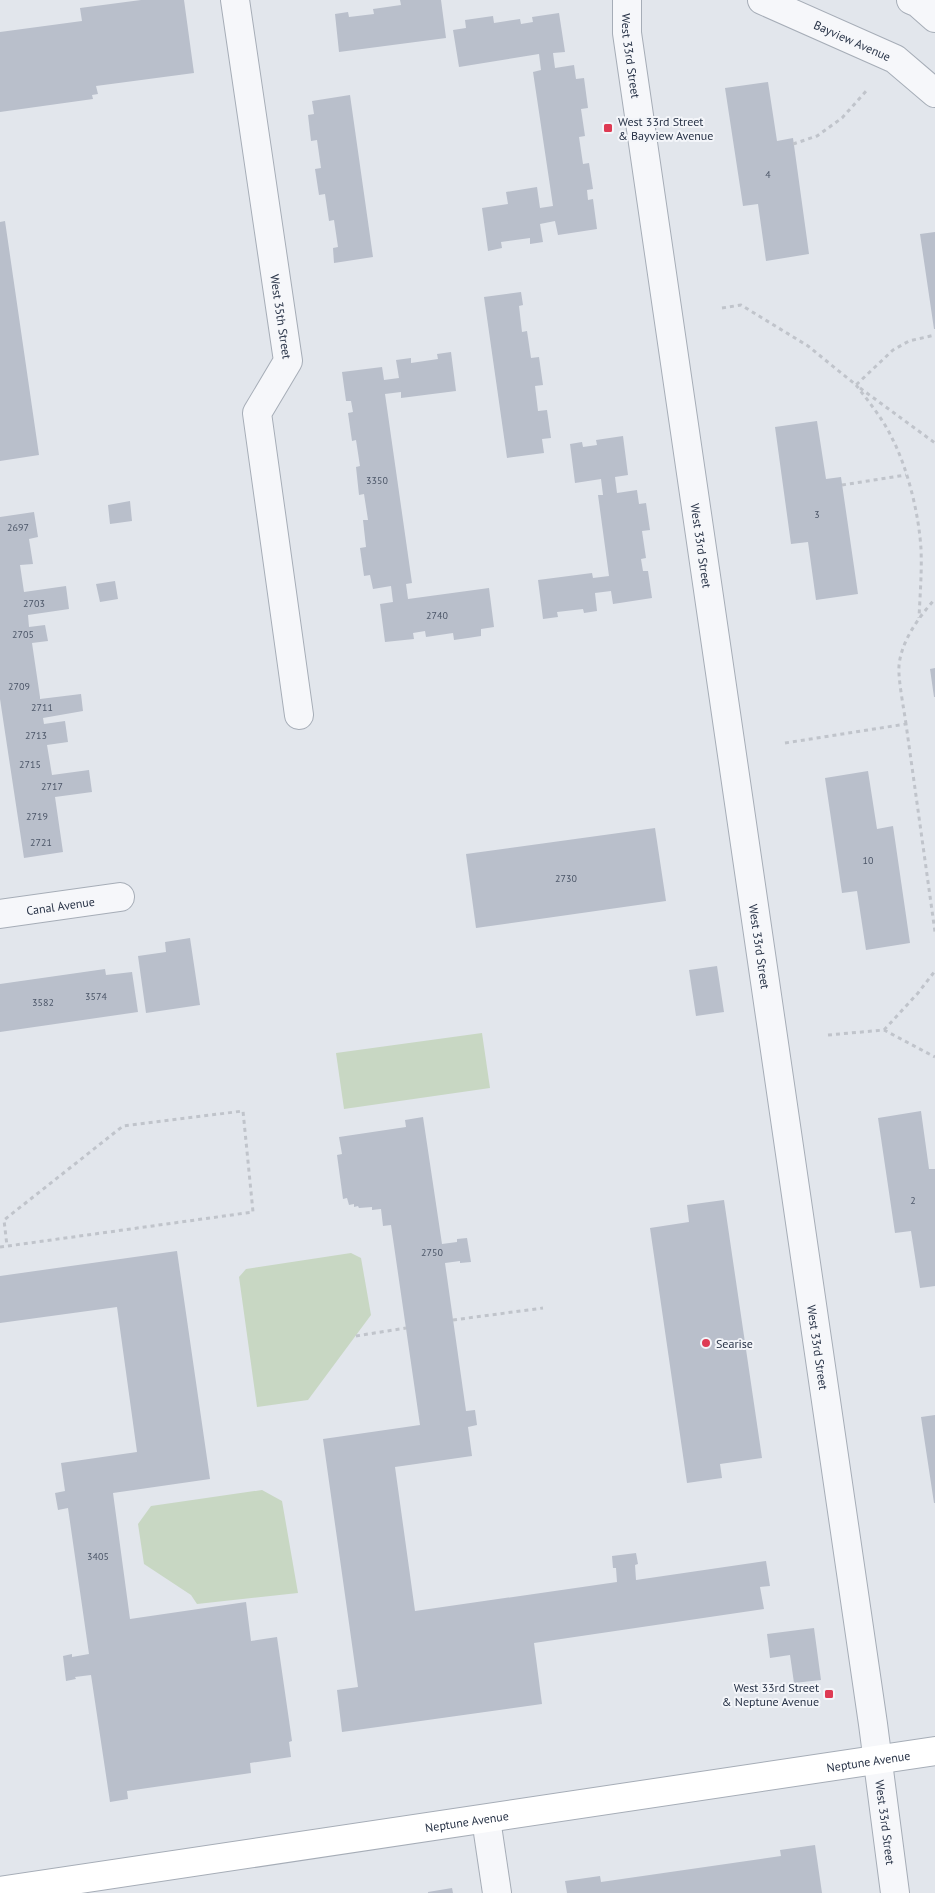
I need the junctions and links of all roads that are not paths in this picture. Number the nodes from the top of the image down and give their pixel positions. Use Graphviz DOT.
graph roads {
  1 [pos="236,0"];
  2 [pos="627,0"];
  3 [pos="762,0"];
  4 [pos="911,0"];
  5 [pos="935,18"];
  6 [pos="935,93"];
  7 [pos="299,715"];
  8 [pos="120,896"];
  9 [pos="0,914"];
  10 [pos="935,1751"];
  11 [pos="877,1761"];
  12 [pos="486,1819"];
  13 [pos="99,1885"];
  14 [pos="0,1890"];
  15 [pos="497,1893"];
  16 [pos="895,1893"];
  1 -- 7 [label="street, West 35th Street"];
  2 -- 11 [label="street, West 33rd Street"];
  3 -- 6 [label="street, Bayview Avenue"];
  4 -- 5 [label="street"];
  8 -- 9 [label="street, Canal Avenue"];
  10 -- 11 [label="main road, Neptune Avenue"];
  11 -- 12 [label="main road, Neptune Avenue"];
  11 -- 16 [label="street, West 33rd Street"];
  12 -- 13 [label="main road, Neptune Avenue"];
  12 -- 15 [label="street"];
  13 -- 14 [label="main road, Neptune Avenue"];
}
